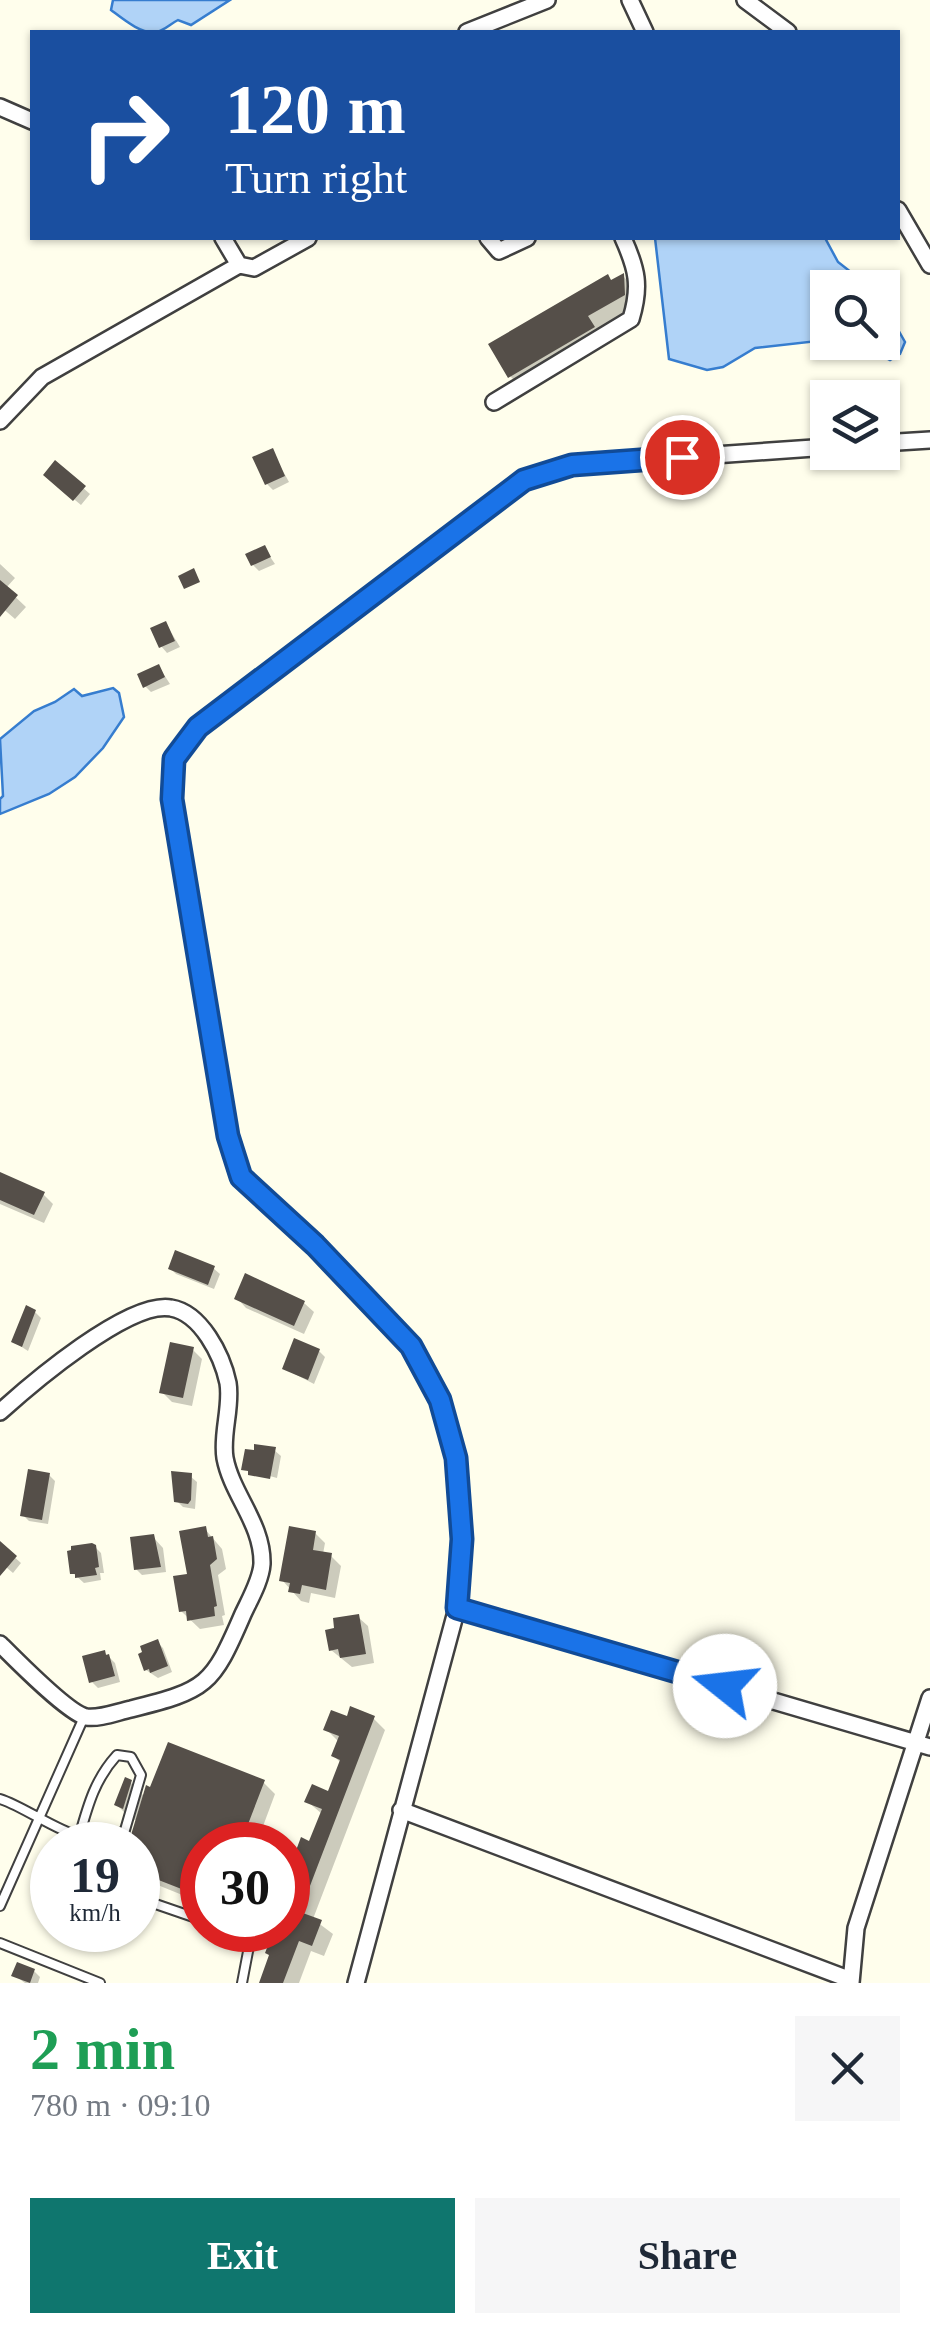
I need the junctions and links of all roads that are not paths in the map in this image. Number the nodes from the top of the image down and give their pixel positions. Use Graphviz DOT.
graph roads {
  1 [pos="547,0"];
  2 [pos="630,0"];
  3 [pos="745,0"];
  4 [pos="472,30"];
  5 [pos="644,30"];
  6 [pos="785,30"];
  7 [pos="0,108"];
  8 [pos="30,120"];
  9 [pos="900,213"];
  10 [pos="224,240"];
  11 [pos="304,240"];
  12 [pos="490,240"];
  13 [pos="522,240"];
  14 [pos="624,240"];
  15 [pos="930,264"];
  16 [pos="239,265"];
  17 [pos="494,402"];
  18 [pos="0,421"];
  19 [pos="930,440"];
  20 [pos="900,442"];
  21 [pos="810,448"];
  22 [pos="0,1412"];
  23 [pos="457,1608"];
  24 [pos="0,1644"];
  25 [pos="930,1698"];
  26 [pos="84,1717"];
  27 [pos="923,1745"];
  28 [pos="0,1800"];
  29 [pos="401,1810"];
  30 [pos="38,1818"];
  31 [pos="46,1822"];
  32 [pos="83,1841"];
  33 [pos="0,1906"];
  34 [pos="0,1943"];
  35 [pos="248,1952"];
  36 [pos="851,1982"];
  37 [pos="100,1983"];
  38 [pos="242,1983"];
  39 [pos="356,1983"];
  1 -- 4 [label="street"];
  2 -- 5 [label="street"];
  3 -- 6 [label="street"];
  7 -- 8 [label="street"];
  9 -- 15 [label="street"];
  10 -- 16 [label="street"];
  11 -- 16 [label="street"];
  12 -- 13 [label="street"];
  14 -- 17 [label="street"];
  16 -- 18 [label="street"];
  19 -- 20 [label="street"];
  21 -- 23 [label="street"];
  22 -- 26 [label="street"];
  23 -- 27 [label="street"];
  23 -- 29 [label="street"];
  24 -- 26 [label="street"];
  25 -- 27 [label="street"];
  26 -- 30 [label="lane"];
  27 -- 36 [label="street"];
  28 -- 30 [label="lane"];
  29 -- 36 [label="street"];
  29 -- 39 [label="street"];
  30 -- 31 [label="lane"];
  30 -- 33 [label="lane"];
  32 -- 32 [label="lane"];
  34 -- 37 [label="lane"];
  35 -- 38 [label="lane"];
}
